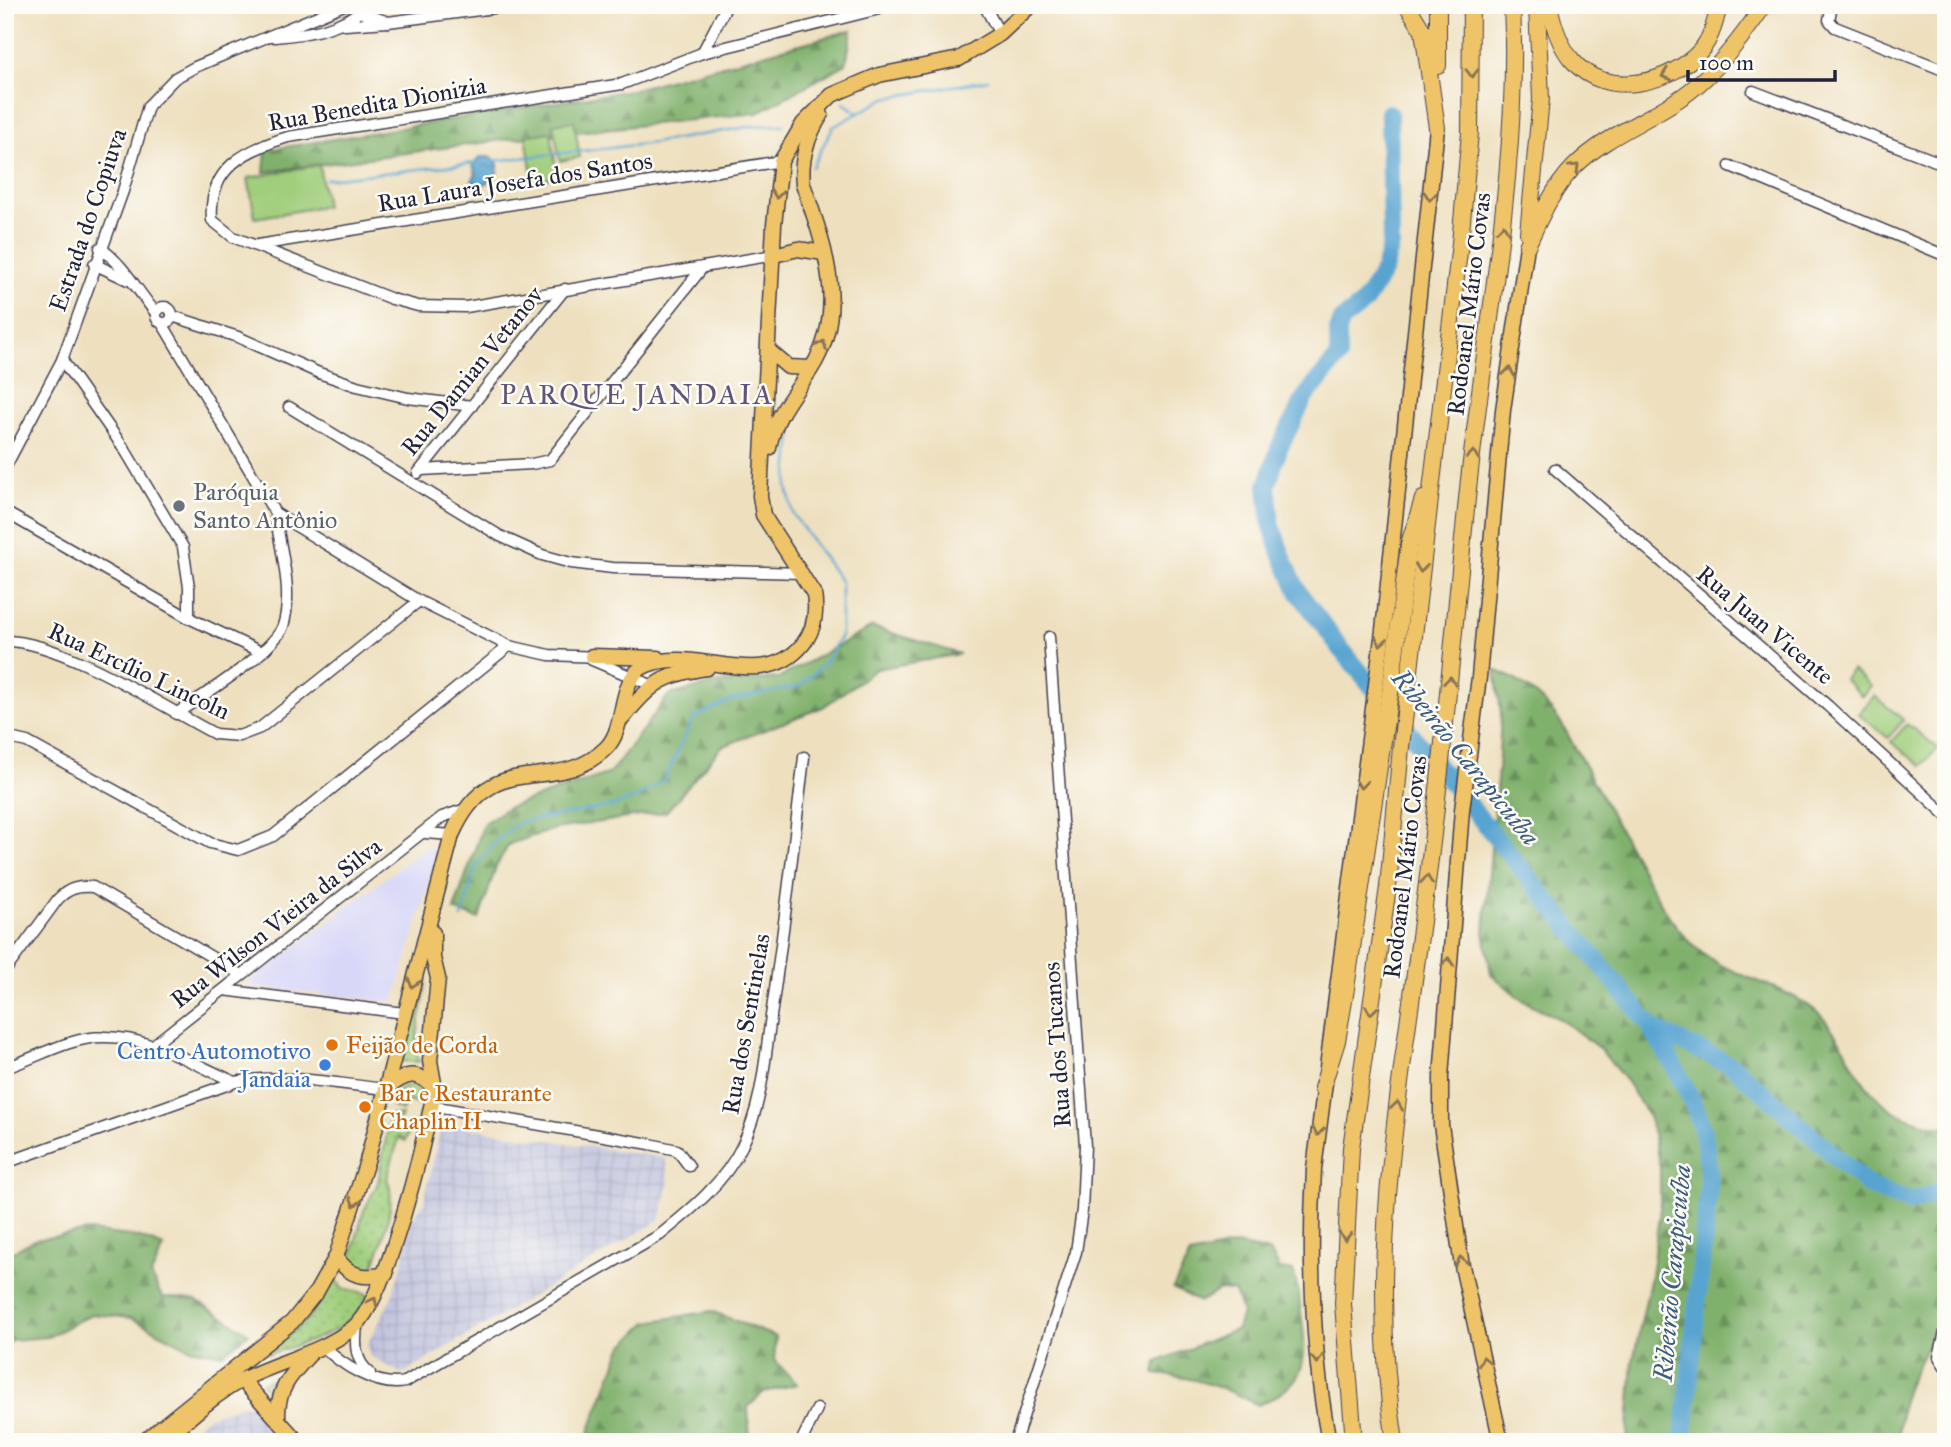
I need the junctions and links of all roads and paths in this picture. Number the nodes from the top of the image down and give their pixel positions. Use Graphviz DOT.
graph roads {
  1 [pos="517,5"];
  2 [pos="727,5"];
  3 [pos="984,5"];
  4 [pos="1407,5"];
  5 [pos="1438,5"];
  6 [pos="1471,5"];
  7 [pos="1512,5"];
  8 [pos="1537,5"];
  9 [pos="1549,5"];
  10 [pos="1719,5"];
  11 [pos="1764,5"];
  12 [pos="1832,5"];
  13 [pos="1030,6"];
  14 [pos="340,7"];
  15 [pos="878,7"];
  16 [pos="360,10"];
  17 [pos="388,22"];
  18 [pos="335,26"];
  19 [pos="1000,34"];
  20 [pos="262,37"];
  21 [pos="702,53"];
  22 [pos="1946,71"];
  23 [pos="1753,91"];
  24 [pos="832,95"];
  25 [pos="1437,128"];
  26 [pos="781,161"];
  27 [pos="1946,165"];
  28 [pos="1730,166"];
  29 [pos="257,246"];
  30 [pos="1527,246"];
  31 [pos="100,248"];
  32 [pos="824,253"];
  33 [pos="774,255"];
  34 [pos="1946,256"];
  35 [pos="94,264"];
  36 [pos="704,267"];
  37 [pos="128,279"];
  38 [pos="565,289"];
  39 [pos="163,318"];
  40 [pos="768,350"];
  41 [pos="62,360"];
  42 [pos="811,368"];
  43 [pos="289,407"];
  44 [pos="472,407"];
  45 [pos="5,468"];
  46 [pos="421,470"];
  47 [pos="1555,470"];
  48 [pos="412,480"];
  49 [pos="1430,485"];
  50 [pos="760,496"];
  51 [pos="5,512"];
  52 [pos="275,513"];
  53 [pos="803,573"];
  54 [pos="419,600"];
  55 [pos="188,618"];
  56 [pos="1049,637"];
  57 [pos="5,642"];
  58 [pos="509,646"];
  59 [pos="261,652"];
  60 [pos="576,656"];
  61 [pos="592,656"];
  62 [pos="666,659"];
  63 [pos="645,665"];
  64 [pos="727,666"];
  65 [pos="631,678"];
  66 [pos="651,685"];
  67 [pos="176,714"];
  68 [pos="620,722"];
  69 [pos="5,737"];
  70 [pos="804,757"];
  71 [pos="463,810"];
  72 [pos="1946,816"];
  73 [pos="425,833"];
  74 [pos="452,835"];
  75 [pos="433,917"];
  76 [pos="5,971"];
  77 [pos="242,975"];
  78 [pos="224,990"];
  79 [pos="404,1013"];
  80 [pos="152,1046"];
  81 [pos="5,1068"];
  82 [pos="235,1082"];
  83 [pos="1322,1088"];
  84 [pos="386,1089"];
  85 [pos="435,1089"];
  86 [pos="431,1106"];
  87 [pos="5,1163"];
  88 [pos="689,1166"];
  89 [pos="337,1257"];
  90 [pos="386,1273"];
  91 [pos="357,1325"];
  92 [pos="1946,1328"];
  93 [pos="317,1349"];
  94 [pos="1946,1368"];
  95 [pos="378,1378"];
  96 [pos="242,1380"];
  97 [pos="817,1409"];
  98 [pos="278,1417"];
  99 [pos="143,1442"];
  100 [pos="162,1442"];
  101 [pos="298,1442"];
  102 [pos="801,1442"];
  103 [pos="1015,1442"];
  104 [pos="1329,1442"];
  105 [pos="1354,1442"];
  106 [pos="1395,1442"];
  107 [pos="1501,1442"];
  1 -- 17 [label="street"];
  2 -- 21 [label="street"];
  3 -- 19 [label="street"];
  4 -- 25 [label="highway"];
  5 -- 25 [label="highway"];
  6 -- 49 [label="highway, Rodoanel Mário Covas, one-way"];
  106 -- 7 [label="highway, Rodoanel Mário Covas, one-way"];
  8 -- 30 [label="highway"];
  10 -- 9 [label="highway, one-way"];
  30 -- 11 [label="highway, one-way"];
  12 -- 22 [label="street"];
  13 -- 19 [label="main road"];
  14 -- 18 [label="street, Estrada do Copiuva"];
  14 -- 20 [label="street, Estrada do Copiuva"];
  15 -- 21 [label="street"];
  16 -- 17 [label="street"];
  16 -- 18 [label="street, Estrada do Copiuva"];
  17 -- 18 [label="street"];
  18 -- 20 [label="street, Estrada do Copiuva"];
  19 -- 24 [label="main road"];
  20 -- 31 [label="street, Estrada do Copiuva"];
  21 -- 29 [label="street, Rua Benedita Dionizia"];
  23 -- 27 [label="street"];
  24 -- 26 [label="main road"];
  24 -- 32 [label="main road"];
  25 -- 83 [label="main road, one-way"];
  26 -- 29 [label="street, Rua Laura Josefa dos Santos"];
  26 -- 33 [label="main road, one-way"];
  28 -- 34 [label="street"];
  29 -- 38 [label="street, Rua Benedita Dionizia"];
  107 -- 30 [label="main road, one-way"];
  31 -- 35 [label="street, Estrada do Copiuva"];
  31 -- 37 [label="street"];
  32 -- 33 [label="main road"];
  42 -- 32 [label="main road, one-way"];
  33 -- 36 [label="street, Rua Benedita Dionizia"];
  33 -- 40 [label="main road"];
  35 -- 37 [label="street"];
  35 -- 41 [label="street, Estrada do Copiuva"];
  36 -- 38 [label="street, Rua Benedita Dionizia"];
  36 -- 46 [label="street"];
  37 -- 39 [label="street"];
  38 -- 44 [label="street, Rua Damian Vetanov"];
  39 -- 44 [label="street"];
  39 -- 52 [label="street"];
  40 -- 42 [label="main road"];
  40 -- 50 [label="main road"];
  41 -- 45 [label="street, Estrada do Copiuva"];
  41 -- 55 [label="street"];
  42 -- 50 [label="main road"];
  43 -- 48 [label="street"];
  44 -- 46 [label="street, Rua Damian Vetanov"];
  46 -- 48 [label="street, Rua Damian Vetanov"];
  47 -- 72 [label="street, Rua Juan Vicente"];
  48 -- 53 [label="street"];
  49 -- 83 [label="highway"];
  49 -- 105 [label="highway, Rodoanel Mário Covas, one-way"];
  50 -- 53 [label="main road"];
  51 -- 55 [label="street"];
  52 -- 54 [label="street"];
  52 -- 59 [label="street"];
  53 -- 64 [label="main road"];
  54 -- 58 [label="street"];
  54 -- 67 [label="street, Rua Ercílio Lincoln"];
  55 -- 59 [label="street"];
  56 -- 103 [label="street, Rua dos Tucanos"];
  57 -- 67 [label="street, Rua Ercílio Lincoln"];
  58 -- 60 [label="street"];
  58 -- 69 [label="street"];
  59 -- 67 [label="street"];
  60 -- 61 [label="street"];
  60 -- 65 [label="street"];
  61 -- 62 [label="main road"];
  61 -- 63 [label="street"];
  62 -- 63 [label="main road"];
  62 -- 64 [label="main road"];
  63 -- 65 [label="main road"];
  64 -- 66 [label="main road"];
  65 -- 66 [label="street"];
  65 -- 68 [label="main road"];
  66 -- 68 [label="main road"];
  68 -- 71 [label="main road"];
  70 -- 95 [label="street, Rua dos Sentinelas"];
  71 -- 73 [label="street, Rua Wilson Vieira da Silva"];
  71 -- 74 [label="main road"];
  73 -- 74 [label="street"];
  73 -- 77 [label="street, Rua Wilson Vieira da Silva"];
  74 -- 75 [label="main road"];
  75 -- 79 [label="main road, one-way"];
  75 -- 85 [label="main road"];
  76 -- 77 [label="street"];
  77 -- 78 [label="street, Rua Wilson Vieira da Silva"];
  78 -- 79 [label="street"];
  78 -- 80 [label="street, Rua Wilson Vieira da Silva"];
  79 -- 84 [label="main road"];
  80 -- 81 [label="street"];
  80 -- 82 [label="street"];
  82 -- 84 [label="street"];
  82 -- 87 [label="street"];
  83 -- 104 [label="main road, one-way"];
  84 -- 85 [label="main road"];
  84 -- 89 [label="main road, one-way"];
  85 -- 86 [label="main road"];
  86 -- 88 [label="street"];
  86 -- 90 [label="main road"];
  89 -- 90 [label="main road"];
  89 -- 99 [label="main road"];
  91 -- 90 [label="main road, one-way"];
  91 -- 93 [label="main road"];
  91 -- 95 [label="street"];
  92 -- 94 [label="street"];
  93 -- 95 [label="street, Rua dos Sentinelas"];
  93 -- 96 [label="main road"];
  93 -- 98 [label="main road"];
  96 -- 98 [label="main road"];
  96 -- 100 [label="main road"];
  97 -- 102 [label="street"];
  98 -- 101 [label="main road"];
}
